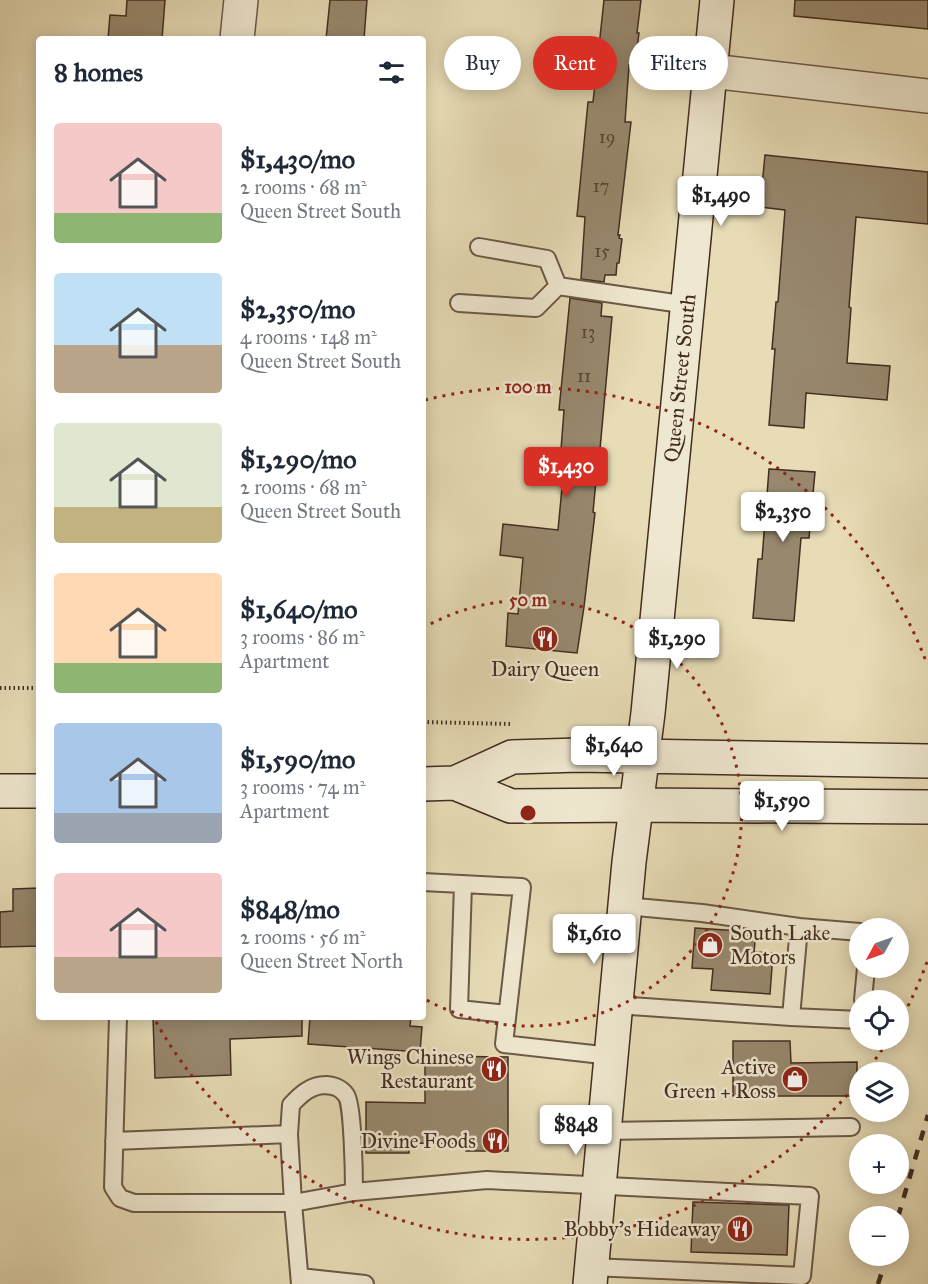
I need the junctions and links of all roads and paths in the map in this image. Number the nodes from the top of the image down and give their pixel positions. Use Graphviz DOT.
graph roads {
  1 [pos="241,0"];
  2 [pos="717,0"];
  3 [pos="237,36"];
  4 [pos="714,36"];
  5 [pos="728,73"];
  6 [pos="709,90"];
  7 [pos="928,96"];
  8 [pos="479,247"];
  9 [pos="558,286"];
  10 [pos="459,303"];
  11 [pos="688,305"];
  12 [pos="0,688"];
  13 [pos="36,688"];
  14 [pos="426,722"];
  15 [pos="513,724"];
  16 [pos="642,756"];
  17 [pos="928,761"];
  18 [pos="455,783"];
  19 [pos="426,784"];
  20 [pos="0,791"];
  21 [pos="36,791"];
  22 [pos="636,806"];
  23 [pos="928,807"];
  24 [pos="426,882"];
  25 [pos="463,884"];
  26 [pos="625,906"];
  27 [pos="799,927"];
  28 [pos="849,931"];
  29 [pos="616,1005"];
  30 [pos="507,1014"];
  31 [pos="791,1017"];
  32 [pos="118,1020"];
  33 [pos="849,1020"];
  34 [pos="611,1056"];
  35 [pos="851,1127"];
  36 [pos="604,1131"];
  37 [pos="289,1134"];
  38 [pos="114,1141"];
  39 [pos="599,1186"];
  40 [pos="354,1192"];
  41 [pos="293,1203"];
  42 [pos="591,1275"];
  43 [pos="300,1280"];
  44 [pos="365,1284"];
  1 -- 3 [label="main road"];
  2 -- 4 [label="main road, Queen Street South"];
  5 -- 7 [label="main road"];
  6 -- 11 [label="main road, Queen Street South"];
  8 -- 9 [label="lane"];
  9 -- 10 [label="lane"];
  9 -- 11 [label="lane"];
  11 -- 16 [label="main road, Queen Street South"];
  12 -- 13 [label="path"];
  14 -- 15 [label="path"];
  16 -- 17 [label="main road"];
  16 -- 18 [label="main road"];
  16 -- 22 [label="main road, Queen Street South"];
  18 -- 19 [label="main road"];
  18 -- 22 [label="main road"];
  20 -- 21 [label="main road"];
  22 -- 23 [label="main road"];
  22 -- 26 [label="main road, Queen Street South"];
  24 -- 25 [label="lane"];
  25 -- 30 [label="lane"];
  25 -- 30 [label="lane"];
  26 -- 27 [label="lane"];
  26 -- 29 [label="main road, Queen Street South"];
  27 -- 28 [label="lane"];
  27 -- 31 [label="lane"];
  29 -- 31 [label="lane"];
  29 -- 34 [label="main road, Queen Street South"];
  30 -- 34 [label="lane"];
  31 -- 33 [label="lane"];
  32 -- 38 [label="lane"];
  34 -- 36 [label="main road, Queen Street South"];
  35 -- 36 [label="lane"];
  36 -- 39 [label="main road, Queen Street South"];
  37 -- 38 [label="lane"];
  37 -- 40 [label="lane"];
  37 -- 41 [label="lane"];
  38 -- 41 [label="lane"];
  39 -- 40 [label="lane"];
  39 -- 42 [label="main road, Queen Street South"];
  39 -- 42 [label="lane"];
  40 -- 41 [label="lane"];
  41 -- 43 [label="lane"];
  43 -- 44 [label="lane"];
}
